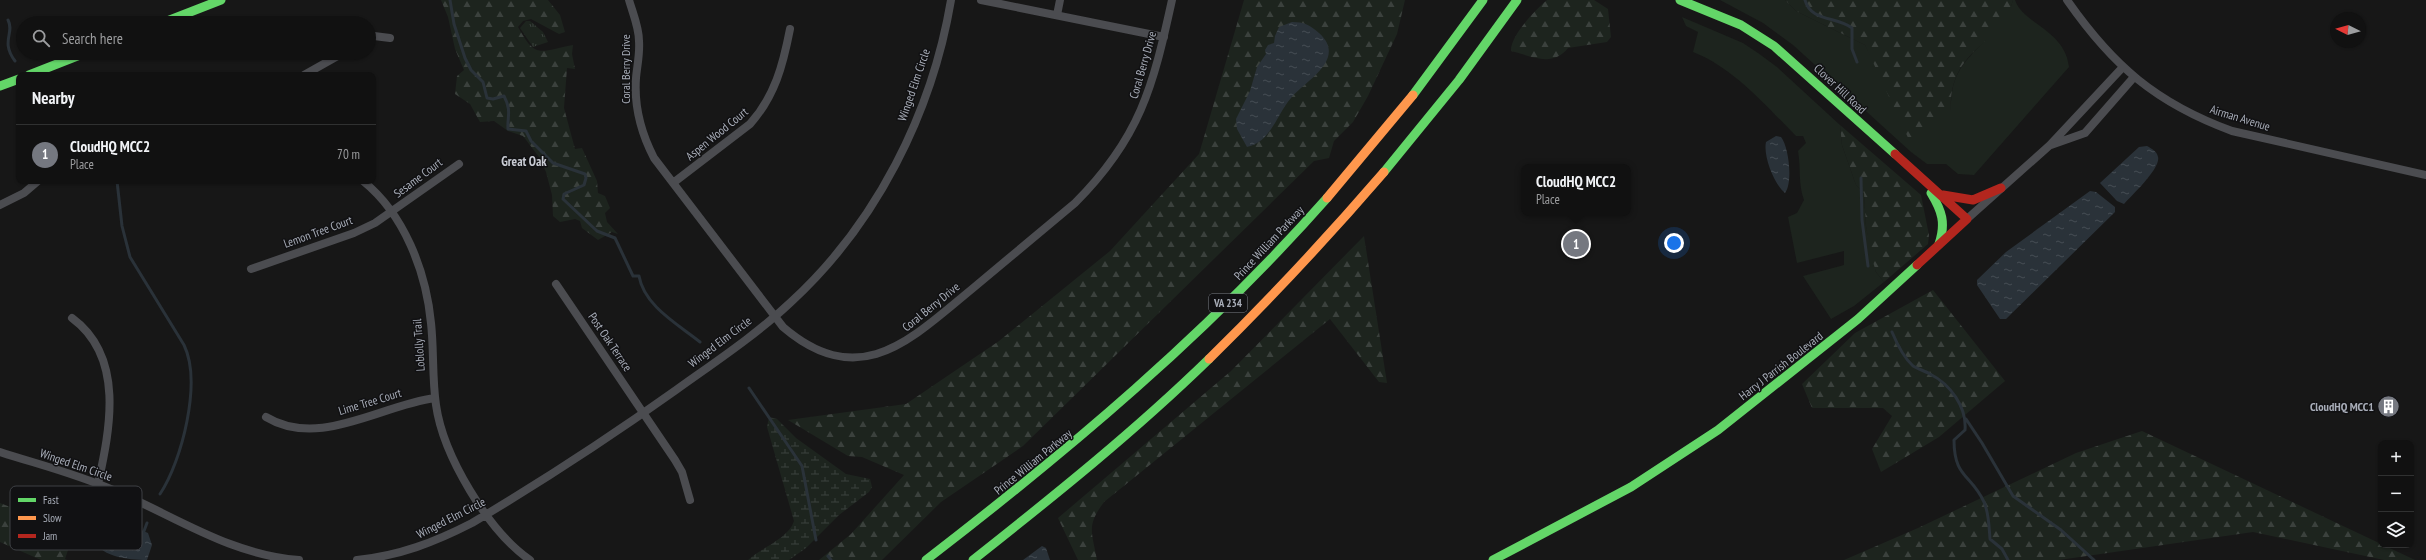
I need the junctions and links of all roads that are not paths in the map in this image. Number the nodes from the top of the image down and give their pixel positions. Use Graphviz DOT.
graph roads {
  1 [pos="221,0"];
  2 [pos="629,0"];
  3 [pos="951,0"];
  4 [pos="981,0"];
  5 [pos="1060,0"];
  6 [pos="1172,0"];
  7 [pos="1483,0"];
  8 [pos="1517,0"];
  9 [pos="1521,0"];
  10 [pos="1680,0"];
  11 [pos="2067,0"];
  12 [pos="1507,14"];
  13 [pos="1057,15"];
  14 [pos="180,16"];
  15 [pos="790,29"];
  16 [pos="376,36"];
  17 [pos="1164,37"];
  18 [pos="390,38"];
  19 [pos="67,60"];
  20 [pos="331,60"];
  21 [pos="2122,68"];
  22 [pos="37,72"];
  23 [pos="309,72"];
  24 [pos="2134,77"];
  25 [pos="16,80"];
  26 [pos="0,86"];
  27 [pos="2050,145"];
  28 [pos="459,164"];
  29 [pos="2426,174"];
  30 [pos="673,183"];
  31 [pos="1926,183"];
  32 [pos="34,184"];
  33 [pos="365,184"];
  34 [pos="2001,188"];
  35 [pos="1938,194"];
  36 [pos="0,204"];
  37 [pos="392,213"];
  38 [pos="1967,219"];
  39 [pos="1939,245"];
  40 [pos="251,269"];
  41 [pos="556,284"];
  42 [pos="775,316"];
  43 [pos="72,318"];
  44 [pos="435,398"];
  45 [pos="643,414"];
  46 [pos="266,417"];
  47 [pos="0,452"];
  48 [pos="98,484"];
  49 [pos="102,486"];
  50 [pos="690,500"];
  51 [pos="142,505"];
  52 [pos="487,514"];
  53 [pos="299,560"];
  54 [pos="357,560"];
  55 [pos="530,560"];
  56 [pos="926,560"];
  57 [pos="973,560"];
  58 [pos="1493,560"];
  1 -- 14 [label="main road"];
  2 -- 30 [label="street, Coral Berry Drive"];
  3 -- 42 [label="street, Winged Elm Circle"];
  4 -- 13 [label="street"];
  5 -- 13 [label="street"];
  6 -- 17 [label="street, Coral Berry Drive"];
  7 -- 56 [label="main road, Prince William Parkway / VA 234"];
  8 -- 12 [label="main road, VA 234"];
  9 -- 12 [label="main road"];
  10 -- 31 [label="main road, Clover Hill Road"];
  11 -- 21 [label="street, Airman Avenue"];
  12 -- 57 [label="main road, VA 234"];
  13 -- 17 [label="street"];
  15 -- 30 [label="street, Aspen Wood Court"];
  16 -- 18 [label="street"];
  17 -- 42 [label="street, Coral Berry Drive"];
  19 -- 22 [label="main road"];
  20 -- 23 [label="street"];
  21 -- 24 [label="street, Airman Avenue"];
  21 -- 27 [label="street, Harry J Parrish Boulevard"];
  24 -- 27 [label="street, Harry J Parrish Boulevard"];
  24 -- 29 [label="street, Airman Avenue"];
  25 -- 26 [label="main road"];
  27 -- 34 [label="street, Harry J Parrish Boulevard"];
  28 -- 37 [label="street, Sesame Court"];
  30 -- 42 [label="street, Coral Berry Drive"];
  31 -- 35 [label="main road, Clover Hill Road"];
  31 -- 39 [label="main road"];
  32 -- 36 [label="street"];
  33 -- 37 [label="street, Loblolly Trail"];
  34 -- 35 [label="main road"];
  34 -- 38 [label="street, Harry J Parrish Boulevard"];
  35 -- 38 [label="main road, Clover Hill Road"];
  37 -- 40 [label="street, Lemon Tree Court"];
  37 -- 44 [label="street, Loblolly Trail"];
  38 -- 39 [label="main road, Harry J Parrish Boulevard"];
  39 -- 58 [label="main road, Harry J Parrish Boulevard"];
  41 -- 45 [label="street, Post Oak Terrace"];
  42 -- 45 [label="street, Winged Elm Circle"];
  43 -- 48 [label="street"];
  44 -- 46 [label="street, Lime Tree Court"];
  44 -- 52 [label="street, Loblolly Trail"];
  45 -- 50 [label="street, Post Oak Terrace"];
  45 -- 52 [label="street, Winged Elm Circle"];
  47 -- 48 [label="street, Winged Elm Circle"];
  48 -- 49 [label="street, Winged Elm Circle"];
  51 -- 53 [label="street, Winged Elm Circle"];
  52 -- 54 [label="street, Winged Elm Circle"];
  52 -- 55 [label="street, Loblolly Trail"];
}
